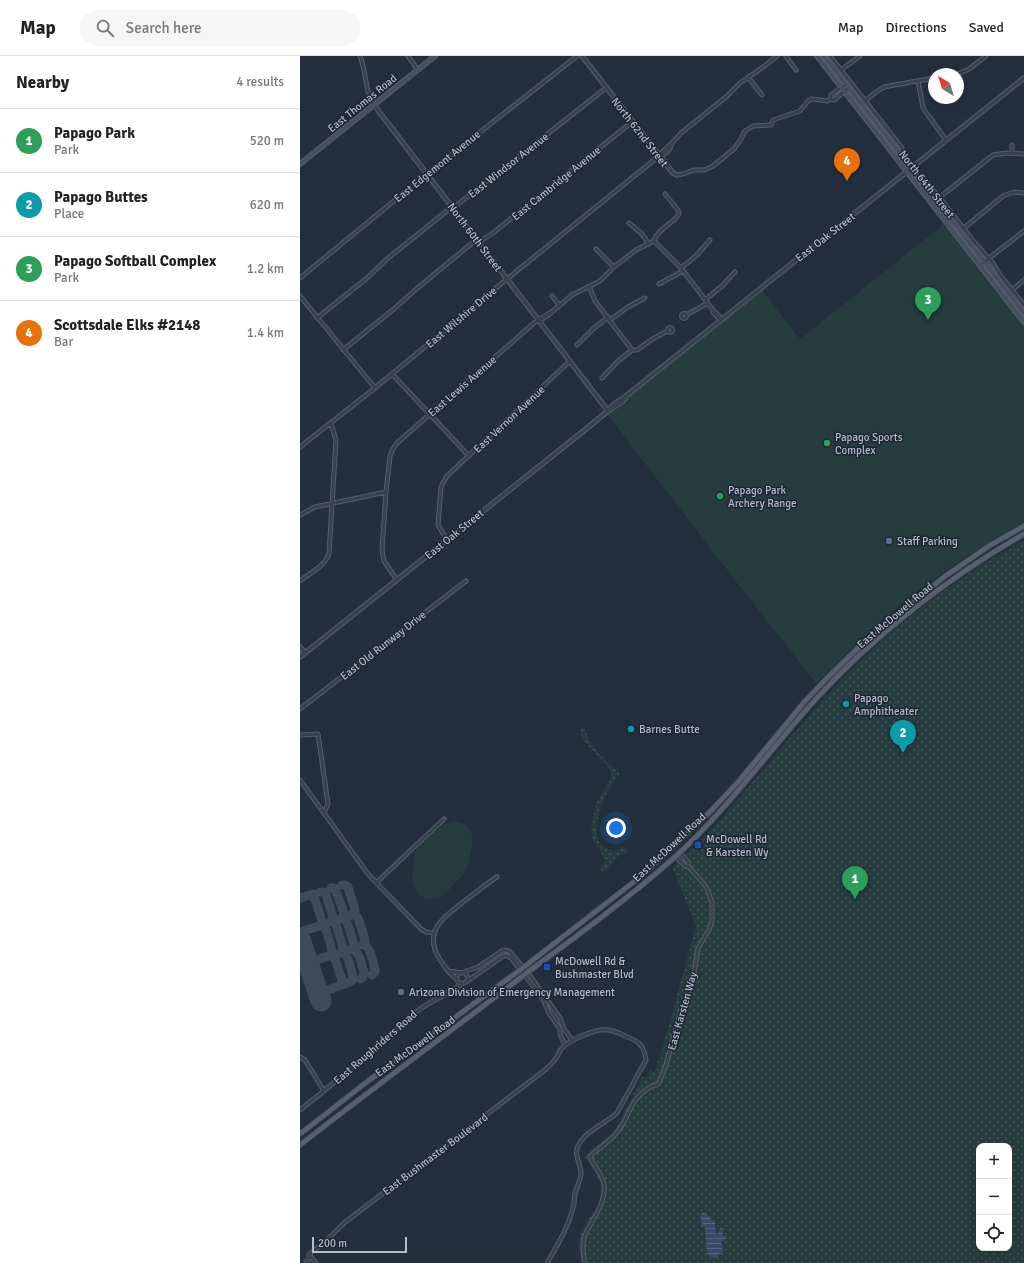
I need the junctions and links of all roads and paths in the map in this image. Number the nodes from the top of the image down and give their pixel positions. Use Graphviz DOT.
graph roads {
  1 [pos="360,56"];
  2 [pos="408,56"];
  3 [pos="435,56"];
  4 [pos="576,56"];
  5 [pos="582,56"];
  6 [pos="777,56"];
  7 [pos="786,56"];
  8 [pos="817,56"];
  9 [pos="824,56"];
  10 [pos="830,56"];
  11 [pos="860,56"];
  12 [pos="986,56"];
  13 [pos="418,70"];
  14 [pos="796,70"];
  15 [pos="841,70"];
  16 [pos="964,71"];
  17 [pos="748,77"];
  18 [pos="1024,78"];
  19 [pos="928,79"];
  20 [pos="918,81"];
  21 [pos="847,86"];
  22 [pos="606,88"];
  23 [pos="843,89"];
  24 [pos="762,95"];
  25 [pos="865,101"];
  26 [pos="374,105"];
  27 [pos="632,122"];
  28 [pos="946,140"];
  29 [pos="1012,145"];
  30 [pos="1012,153"];
  31 [pos="1024,154"];
  32 [pos="659,156"];
  33 [pos="902,158"];
  34 [pos="300,164"];
  35 [pos="911,169"];
  36 [pos="906,172"];
  37 [pos="426,174"];
  38 [pos="677,175"];
  39 [pos="924,178"];
  40 [pos="665,194"];
  41 [pos="1024,194"];
  42 [pos="940,197"];
  43 [pos="453,207"];
  44 [pos="629,223"];
  45 [pos="964,228"];
  46 [pos="1024,231"];
  47 [pos="710,240"];
  48 [pos="478,241"];
  49 [pos="654,242"];
  50 [pos="649,244"];
  51 [pos="596,249"];
  52 [pos="989,258"];
  53 [pos="984,262"];
  54 [pos="980,266"];
  55 [pos="614,267"];
  56 [pos="682,269"];
  57 [pos="735,272"];
  58 [pos="300,278"];
  59 [pos="507,279"];
  60 [pos="1024,280"];
  61 [pos="659,284"];
  62 [pos="588,286"];
  63 [pos="1012,290"];
  64 [pos="300,296"];
  65 [pos="552,296"];
  66 [pos="645,298"];
  67 [pos="706,302"];
  68 [pos="1024,304"];
  69 [pos="559,305"];
  70 [pos="1024,313"];
  71 [pos="686,315"];
  72 [pos="317,318"];
  73 [pos="609,319"];
  74 [pos="539,320"];
  75 [pos="720,320"];
  76 [pos="1024,322"];
  77 [pos="667,331"];
  78 [pos="578,345"];
  79 [pos="343,350"];
  80 [pos="632,350"];
  81 [pos="570,361"];
  82 [pos="392,374"];
  83 [pos="602,378"];
  84 [pos="375,388"];
  85 [pos="608,411"];
  86 [pos="430,414"];
  87 [pos="331,424"];
  88 [pos="300,447"];
  89 [pos="469,456"];
  90 [pos="386,492"];
  91 [pos="332,503"];
  92 [pos="300,515"];
  93 [pos="1024,526"];
  94 [pos="1024,534"];
  95 [pos="447,540"];
  96 [pos="300,580"];
  97 [pos="397,580"];
  98 [pos="466,581"];
  99 [pos="300,647"];
  100 [pos="305,653"];
  101 [pos="300,657"];
  102 [pos="300,709"];
  103 [pos="300,735"];
  104 [pos="300,780"];
  105 [pos="324,812"];
  106 [pos="706,817"];
  107 [pos="444,819"];
  108 [pos="680,852"];
  109 [pos="676,856"];
  110 [pos="689,867"];
  111 [pos="497,878"];
  112 [pos="377,882"];
  113 [pos="434,933"];
  114 [pos="522,968"];
  115 [pos="449,971"];
  116 [pos="461,973"];
  117 [pos="526,974"];
  118 [pos="457,980"];
  119 [pos="465,983"];
  120 [pos="453,990"];
  121 [pos="572,1040"];
  122 [pos="565,1045"];
  123 [pos="300,1057"];
  124 [pos="324,1091"];
  125 [pos="300,1110"];
  126 [pos="300,1134"];
  127 [pos="300,1145"];
  128 [pos="310,1255"];
  129 [pos="306,1263"];
  130 [pos="316,1263"];
  131 [pos="547,1263"];
  132 [pos="585,1263"];
  1 -- 26 [label="street, North 60th Street"];
  2 -- 13 [label="street"];
  3 -- 13 [label="main road, East Thomas Road"];
  4 -- 37 [label="street, East Edgemont Avenue"];
  5 -- 22 [label="street, North 62nd Street"];
  6 -- 17 [label="street, East Wilshire Drive"];
  7 -- 14 [label="street"];
  8 -- 23 [label="main road, North 64th Street"];
  9 -- 21 [label="main road, North 64th Street"];
  10 -- 15 [label="street, North 64th Street"];
  11 -- 15 [label="street"];
  12 -- 16 [label="street"];
  13 -- 26 [label="main road, East Thomas Road"];
  15 -- 25 [label="street, North 64th Street"];
  17 -- 24 [label="street"];
  17 -- 32 [label="street, East Wilshire Drive"];
  18 -- 28 [label="street, East Oak Street"];
  19 -- 20 [label="street"];
  20 -- 25 [label="street"];
  20 -- 28 [label="street"];
  21 -- 23 [label="street, North 62nd Street"];
  21 -- 33 [label="main road, North 64th Street"];
  22 -- 27 [label="street, North 62nd Street"];
  22 -- 43 [label="street, East Windsor Avenue"];
  23 -- 36 [label="main road, North 64th Street"];
  23 -- 38 [label="street, North 62nd Street"];
  25 -- 33 [label="street, North 64th Street"];
  26 -- 34 [label="main road, East Thomas Road"];
  26 -- 37 [label="street, North 60th Street"];
  27 -- 32 [label="street, North 62nd Street"];
  27 -- 48 [label="street, East Cambridge Avenue"];
  28 -- 35 [label="street, East Oak Street"];
  29 -- 30 [label="street"];
  30 -- 31 [label="street"];
  30 -- 42 [label="street"];
  32 -- 38 [label="street, North 62nd Street"];
  32 -- 59 [label="street, East Wilshire Drive"];
  33 -- 35 [label="main road, North 64th Street"];
  35 -- 36 [label="street, East Oak Street"];
  35 -- 53 [label="main road, North 64th Street"];
  36 -- 54 [label="main road, North 64th Street"];
  36 -- 75 [label="street, East Oak Street"];
  37 -- 43 [label="street, North 60th Street"];
  37 -- 58 [label="street, East Edgemont Avenue"];
  39 -- 42 [label="street, North 64th Street"];
  40 -- 49 [label="street"];
  41 -- 45 [label="street"];
  42 -- 45 [label="street, North 64th Street"];
  43 -- 48 [label="street, North 60th Street"];
  43 -- 72 [label="street, East Windsor Avenue"];
  44 -- 50 [label="street"];
  45 -- 52 [label="street, North 64th Street"];
  46 -- 52 [label="street"];
  47 -- 56 [label="street"];
  48 -- 59 [label="street, North 60th Street"];
  48 -- 79 [label="street, East Cambridge Avenue"];
  49 -- 50 [label="street, East Lewis Avenue"];
  49 -- 56 [label="street"];
  50 -- 55 [label="street, East Lewis Avenue"];
  51 -- 55 [label="street"];
  52 -- 53 [label="street"];
  52 -- 63 [label="street, North 64th Street"];
  53 -- 54 [label="street"];
  53 -- 70 [label="main road, North 64th Street"];
  54 -- 76 [label="main road, North 64th Street"];
  55 -- 62 [label="street, East Lewis Avenue"];
  56 -- 61 [label="street"];
  56 -- 67 [label="street"];
  57 -- 67 [label="street"];
  59 -- 74 [label="street, North 60th Street"];
  59 -- 82 [label="street, East Wilshire Drive"];
  60 -- 63 [label="street"];
  62 -- 69 [label="street, East Lewis Avenue"];
  62 -- 73 [label="street"];
  63 -- 68 [label="street, North 64th Street"];
  64 -- 72 [label="street"];
  65 -- 69 [label="street"];
  66 -- 73 [label="street"];
  67 -- 71 [label="street"];
  67 -- 75 [label="street"];
  69 -- 74 [label="street, East Lewis Avenue"];
  72 -- 79 [label="street"];
  73 -- 78 [label="street"];
  73 -- 80 [label="street"];
  74 -- 81 [label="street, North 60th Street"];
  74 -- 86 [label="street, East Lewis Avenue"];
  75 -- 85 [label="street, East Oak Street"];
  77 -- 80 [label="street"];
  79 -- 84 [label="street"];
  80 -- 83 [label="street"];
  81 -- 85 [label="street, North 60th Street"];
  81 -- 89 [label="street, East Vernon Avenue"];
  82 -- 84 [label="street, East Wilshire Drive"];
  82 -- 86 [label="street"];
  84 -- 87 [label="street, East Wilshire Drive"];
  85 -- 95 [label="street, East Oak Street"];
  86 -- 89 [label="street"];
  86 -- 90 [label="street, East Lewis Avenue"];
  87 -- 88 [label="street, East Wilshire Drive"];
  87 -- 91 [label="street"];
  89 -- 95 [label="street, East Vernon Avenue"];
  90 -- 91 [label="street"];
  90 -- 97 [label="street"];
  91 -- 92 [label="street"];
  91 -- 96 [label="street"];
  93 -- 106 [label="main road, East McDowell Road"];
  94 -- 108 [label="main road, East McDowell Road"];
  95 -- 97 [label="street, East Oak Street"];
  97 -- 100 [label="street, East Oak Street"];
  98 -- 102 [label="street, East Old Runway Drive"];
  99 -- 100 [label="street"];
  100 -- 101 [label="street, East Oak Street"];
  103 -- 105 [label="street"];
  104 -- 105 [label="street"];
  105 -- 112 [label="street"];
  106 -- 109 [label="main road"];
  106 -- 114 [label="main road, East McDowell Road"];
  107 -- 112 [label="street"];
  108 -- 109 [label="main road, East McDowell Road"];
  108 -- 110 [label="street, East Karsten Way"];
  109 -- 110 [label="street, East Karsten Way"];
  109 -- 117 [label="main road, East McDowell Road"];
  110 -- 132 [label="street, East Karsten Way"];
  111 -- 113 [label="street"];
  112 -- 113 [label="street"];
  113 -- 115 [label="street"];
  114 -- 116 [label="street"];
  114 -- 117 [label="street"];
  114 -- 119 [label="street"];
  114 -- 126 [label="main road, East McDowell Road"];
  115 -- 116 [label="street"];
  115 -- 118 [label="street"];
  116 -- 118 [label="street"];
  116 -- 119 [label="street"];
  117 -- 121 [label="street"];
  117 -- 122 [label="street"];
  117 -- 127 [label="main road, East McDowell Road"];
  118 -- 119 [label="street"];
  118 -- 120 [label="street"];
  119 -- 120 [label="street, East Roughriders Road"];
  120 -- 124 [label="street, East Roughriders Road"];
  121 -- 122 [label="street, East Bushmaster Boulevard"];
  121 -- 131 [label="street, East Bushmaster Boulevard"];
  122 -- 128 [label="street, East Bushmaster Boulevard"];
  123 -- 124 [label="street"];
  124 -- 125 [label="street, East Roughriders Road"];
  128 -- 129 [label="street, East Bushmaster Boulevard"];
  128 -- 130 [label="street"];
}
